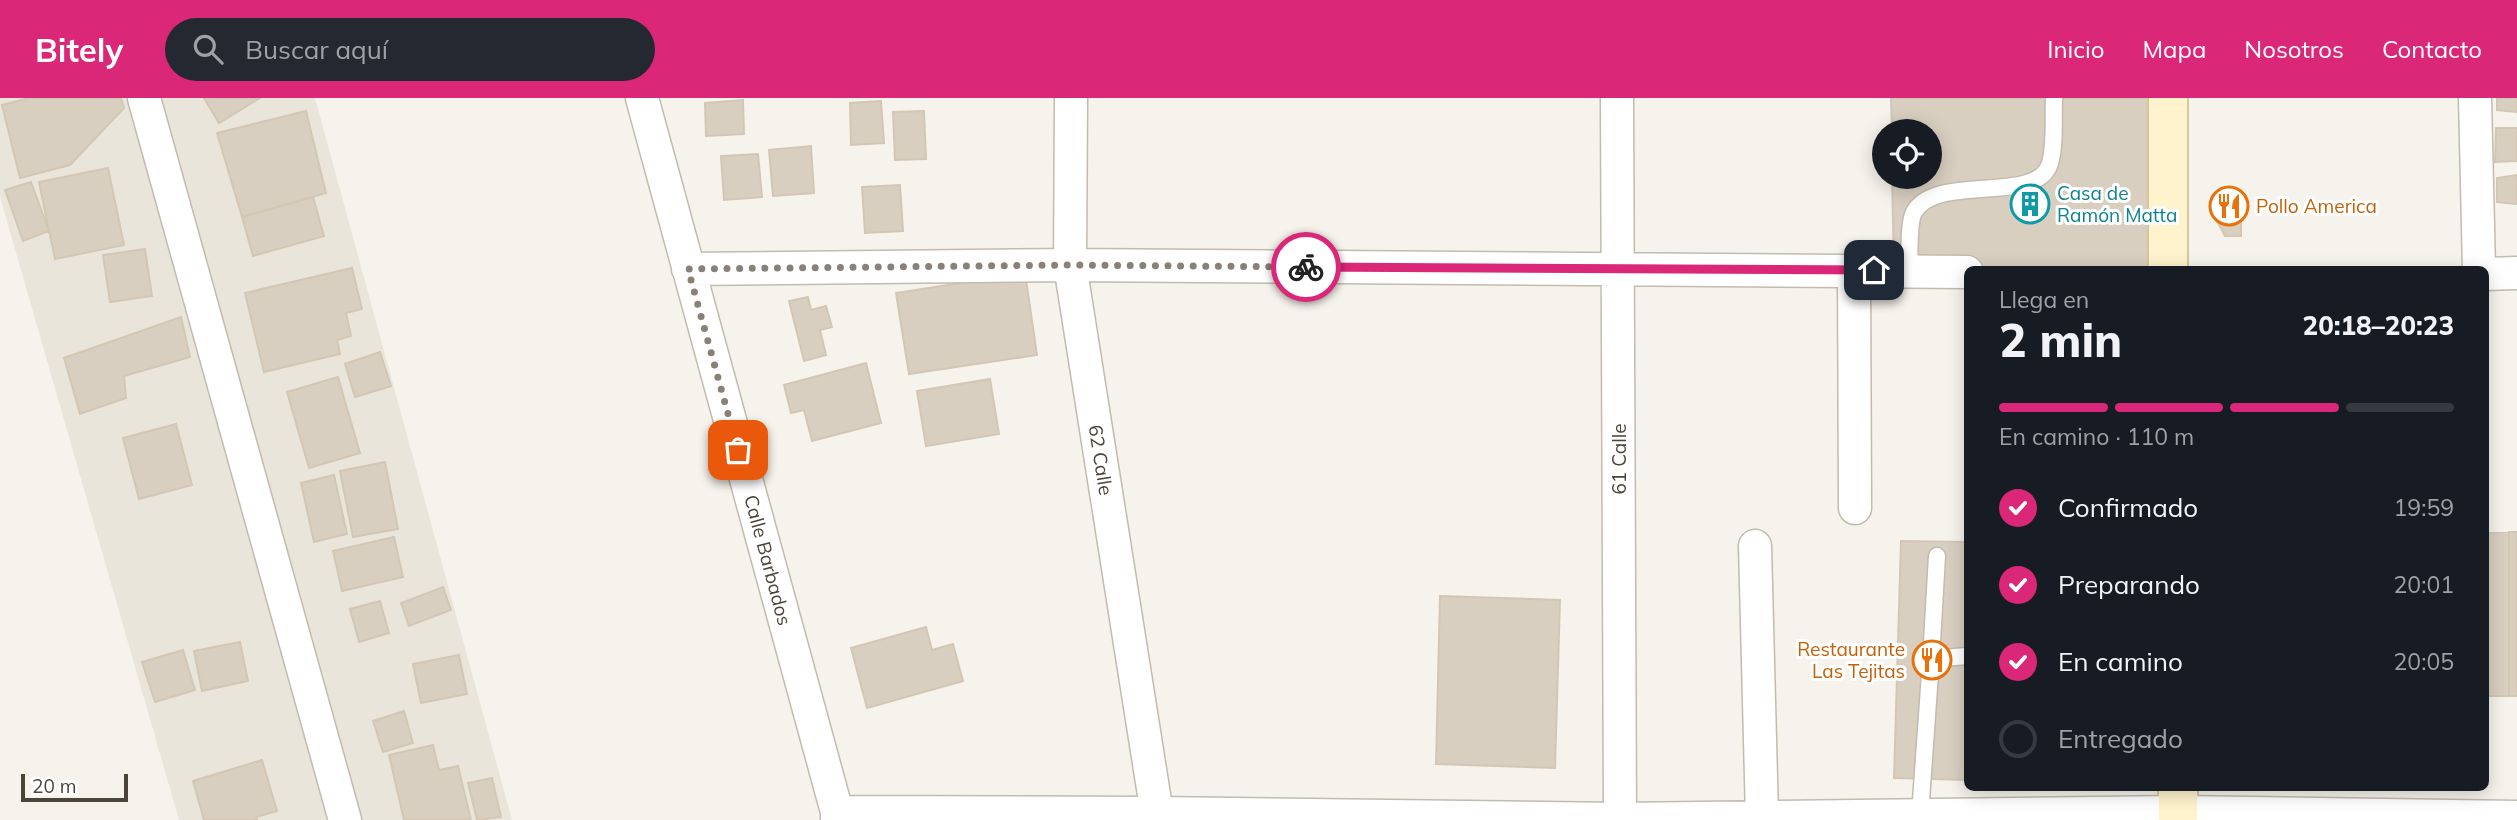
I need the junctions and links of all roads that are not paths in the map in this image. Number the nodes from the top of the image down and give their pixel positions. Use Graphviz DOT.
graph roads {
  1 [pos="145,98"];
  2 [pos="642,98"];
  3 [pos="1071,98"];
  4 [pos="1617,98"];
  5 [pos="2054,98"];
  6 [pos="2168,98"];
  7 [pos="2474,98"];
  8 [pos="1070,265"];
  9 [pos="2168,266"];
  10 [pos="2479,266"];
  11 [pos="688,269"];
  12 [pos="1618,269"];
  13 [pos="1854,270"];
  14 [pos="1909,271"];
  15 [pos="1964,272"];
  16 [pos="2517,273"];
  17 [pos="2489,274"];
  18 [pos="1855,508"];
  19 [pos="1755,546"];
  20 [pos="1937,556"];
  21 [pos="1964,656"];
  22 [pos="1931,659"];
  23 [pos="2178,807"];
  24 [pos="1920,815"];
  25 [pos="837,816"];
  26 [pos="1157,816"];
  27 [pos="1762,817"];
  28 [pos="2517,817"];
  29 [pos="1856,818"];
  30 [pos="1620,819"];
  31 [pos="345,820"];
  1 -- 31 [label="street"];
  2 -- 11 [label="street, Calle Barbados"];
  3 -- 8 [label="street, 62 Calle"];
  4 -- 12 [label="street, 61 Calle"];
  5 -- 14 [label="lane"];
  6 -- 9 [label="main road"];
  7 -- 10 [label="street"];
  8 -- 11 [label="street"];
  8 -- 12 [label="street"];
  8 -- 26 [label="street, 62 Calle"];
  11 -- 25 [label="street, Calle Barbados"];
  12 -- 13 [label="street"];
  12 -- 30 [label="street, 61 Calle"];
  13 -- 14 [label="street"];
  13 -- 18 [label="street"];
  14 -- 15 [label="street"];
  16 -- 17 [label="street"];
  19 -- 27 [label="street"];
  20 -- 22 [label="lane"];
  21 -- 22 [label="lane"];
  22 -- 24 [label="lane"];
  23 -- 24 [label="street"];
  23 -- 28 [label="street"];
  24 -- 29 [label="street"];
  25 -- 26 [label="street"];
  26 -- 30 [label="street"];
  27 -- 29 [label="street"];
  27 -- 30 [label="street"];
}
